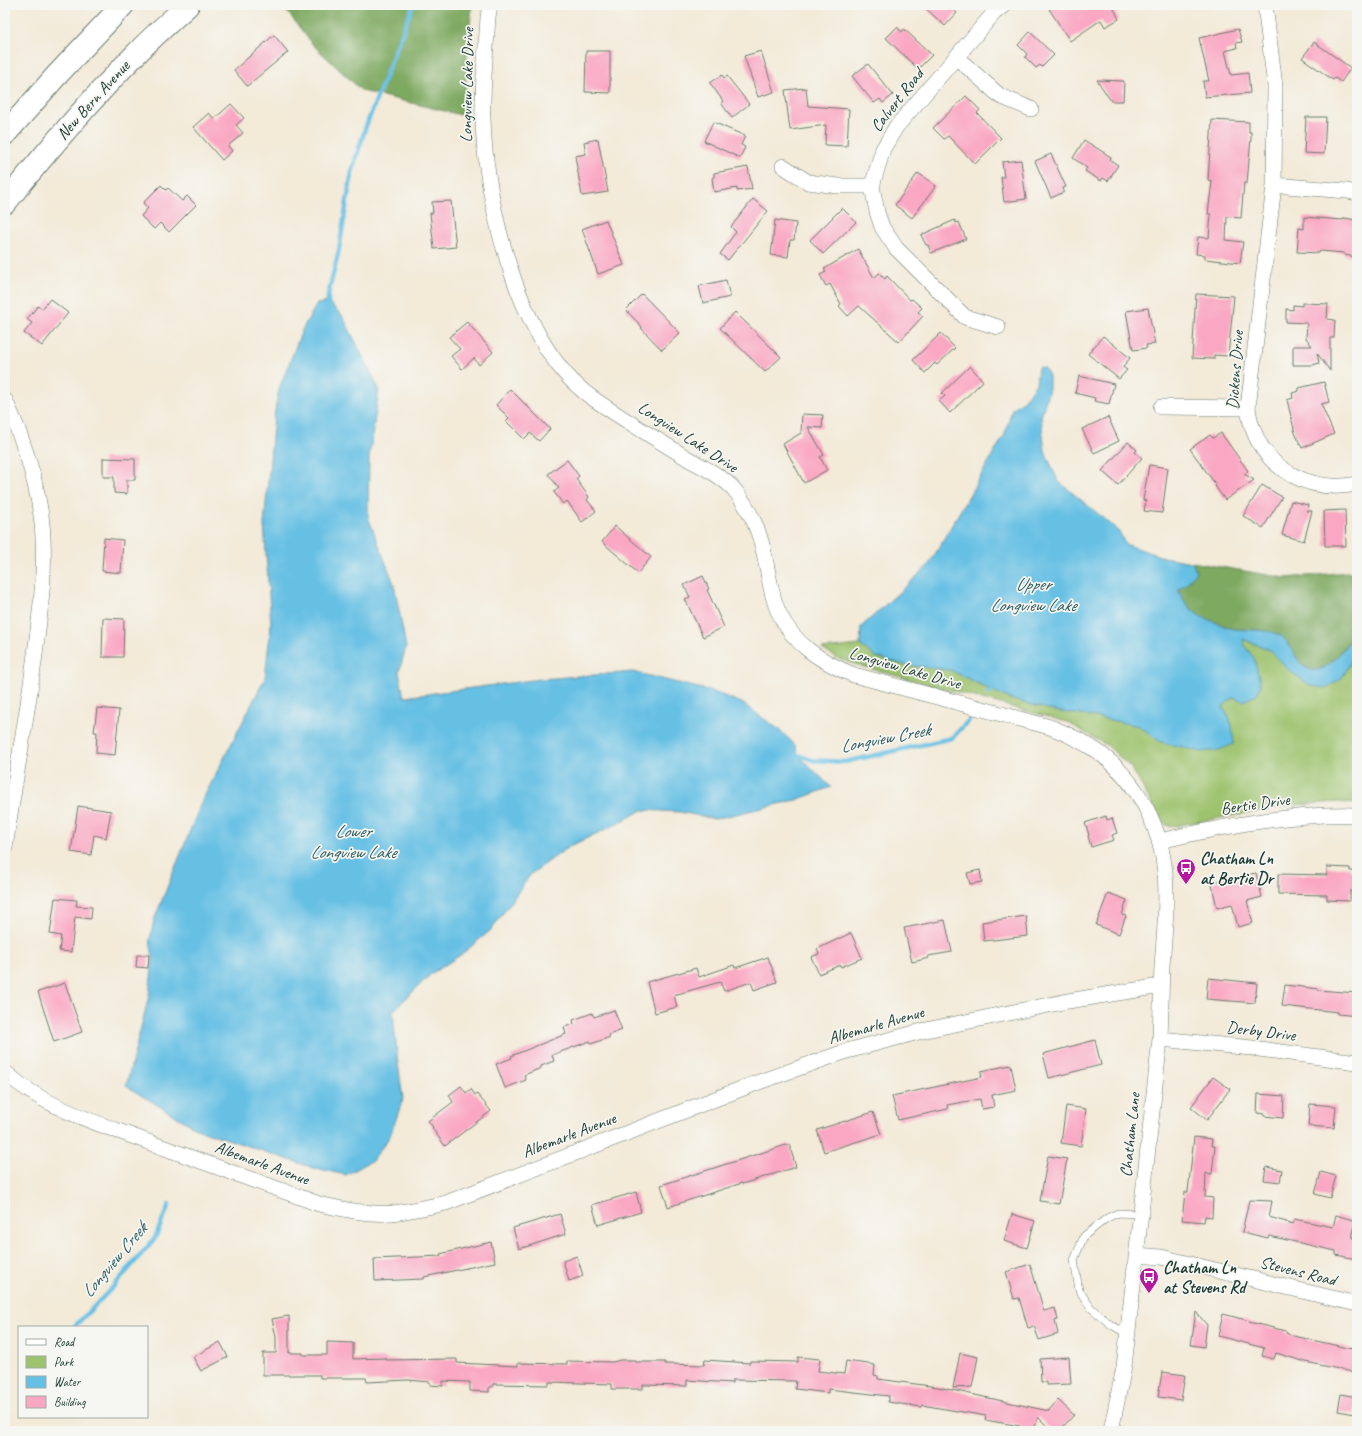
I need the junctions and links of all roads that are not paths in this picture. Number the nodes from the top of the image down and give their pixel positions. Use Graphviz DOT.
graph roads {
  1 [pos="123,5"];
  2 [pos="188,5"];
  3 [pos="490,5"];
  4 [pos="1004,5"];
  5 [pos="1265,5"];
  6 [pos="956,57"];
  7 [pos="1031,109"];
  8 [pos="5,134"];
  9 [pos="783,166"];
  10 [pos="1274,185"];
  11 [pos="872,186"];
  12 [pos="1357,193"];
  13 [pos="5,203"];
  14 [pos="998,327"];
  15 [pos="5,400"];
  16 [pos="1161,407"];
  17 [pos="1248,408"];
  18 [pos="1357,484"];
  19 [pos="1357,816"];
  20 [pos="1160,841"];
  21 [pos="5,848"];
  22 [pos="1161,986"];
  23 [pos="1160,1040"];
  24 [pos="1357,1062"];
  25 [pos="5,1072"];
  26 [pos="1141,1214"];
  27 [pos="1137,1255"];
  28 [pos="1357,1304"];
  29 [pos="1128,1334"];
  30 [pos="1112,1431"];
  1 -- 8 [label="main road"];
  2 -- 13 [label="main road, New Bern Avenue"];
  3 -- 20 [label="street, Longview Lake Drive"];
  4 -- 6 [label="street, Calvert Road"];
  5 -- 10 [label="street, Dickens Drive"];
  6 -- 7 [label="street"];
  6 -- 11 [label="street, Calvert Road"];
  9 -- 11 [label="street"];
  10 -- 12 [label="street"];
  10 -- 17 [label="street, Dickens Drive"];
  11 -- 14 [label="street, Calvert Road"];
  15 -- 21 [label="street"];
  16 -- 17 [label="street"];
  17 -- 18 [label="street, Dickens Drive"];
  19 -- 20 [label="street, Bertie Drive"];
  20 -- 22 [label="street, Chatham Lane"];
  22 -- 23 [label="street, Chatham Lane"];
  22 -- 25 [label="street, Albemarle Avenue"];
  23 -- 24 [label="street, Derby Drive"];
  23 -- 26 [label="street, Chatham Lane"];
  26 -- 27 [label="street, Chatham Lane"];
  26 -- 29 [label="lane"];
  27 -- 28 [label="street, Stevens Road"];
  27 -- 29 [label="street, Chatham Lane"];
  29 -- 30 [label="street, Chatham Lane"];
}
